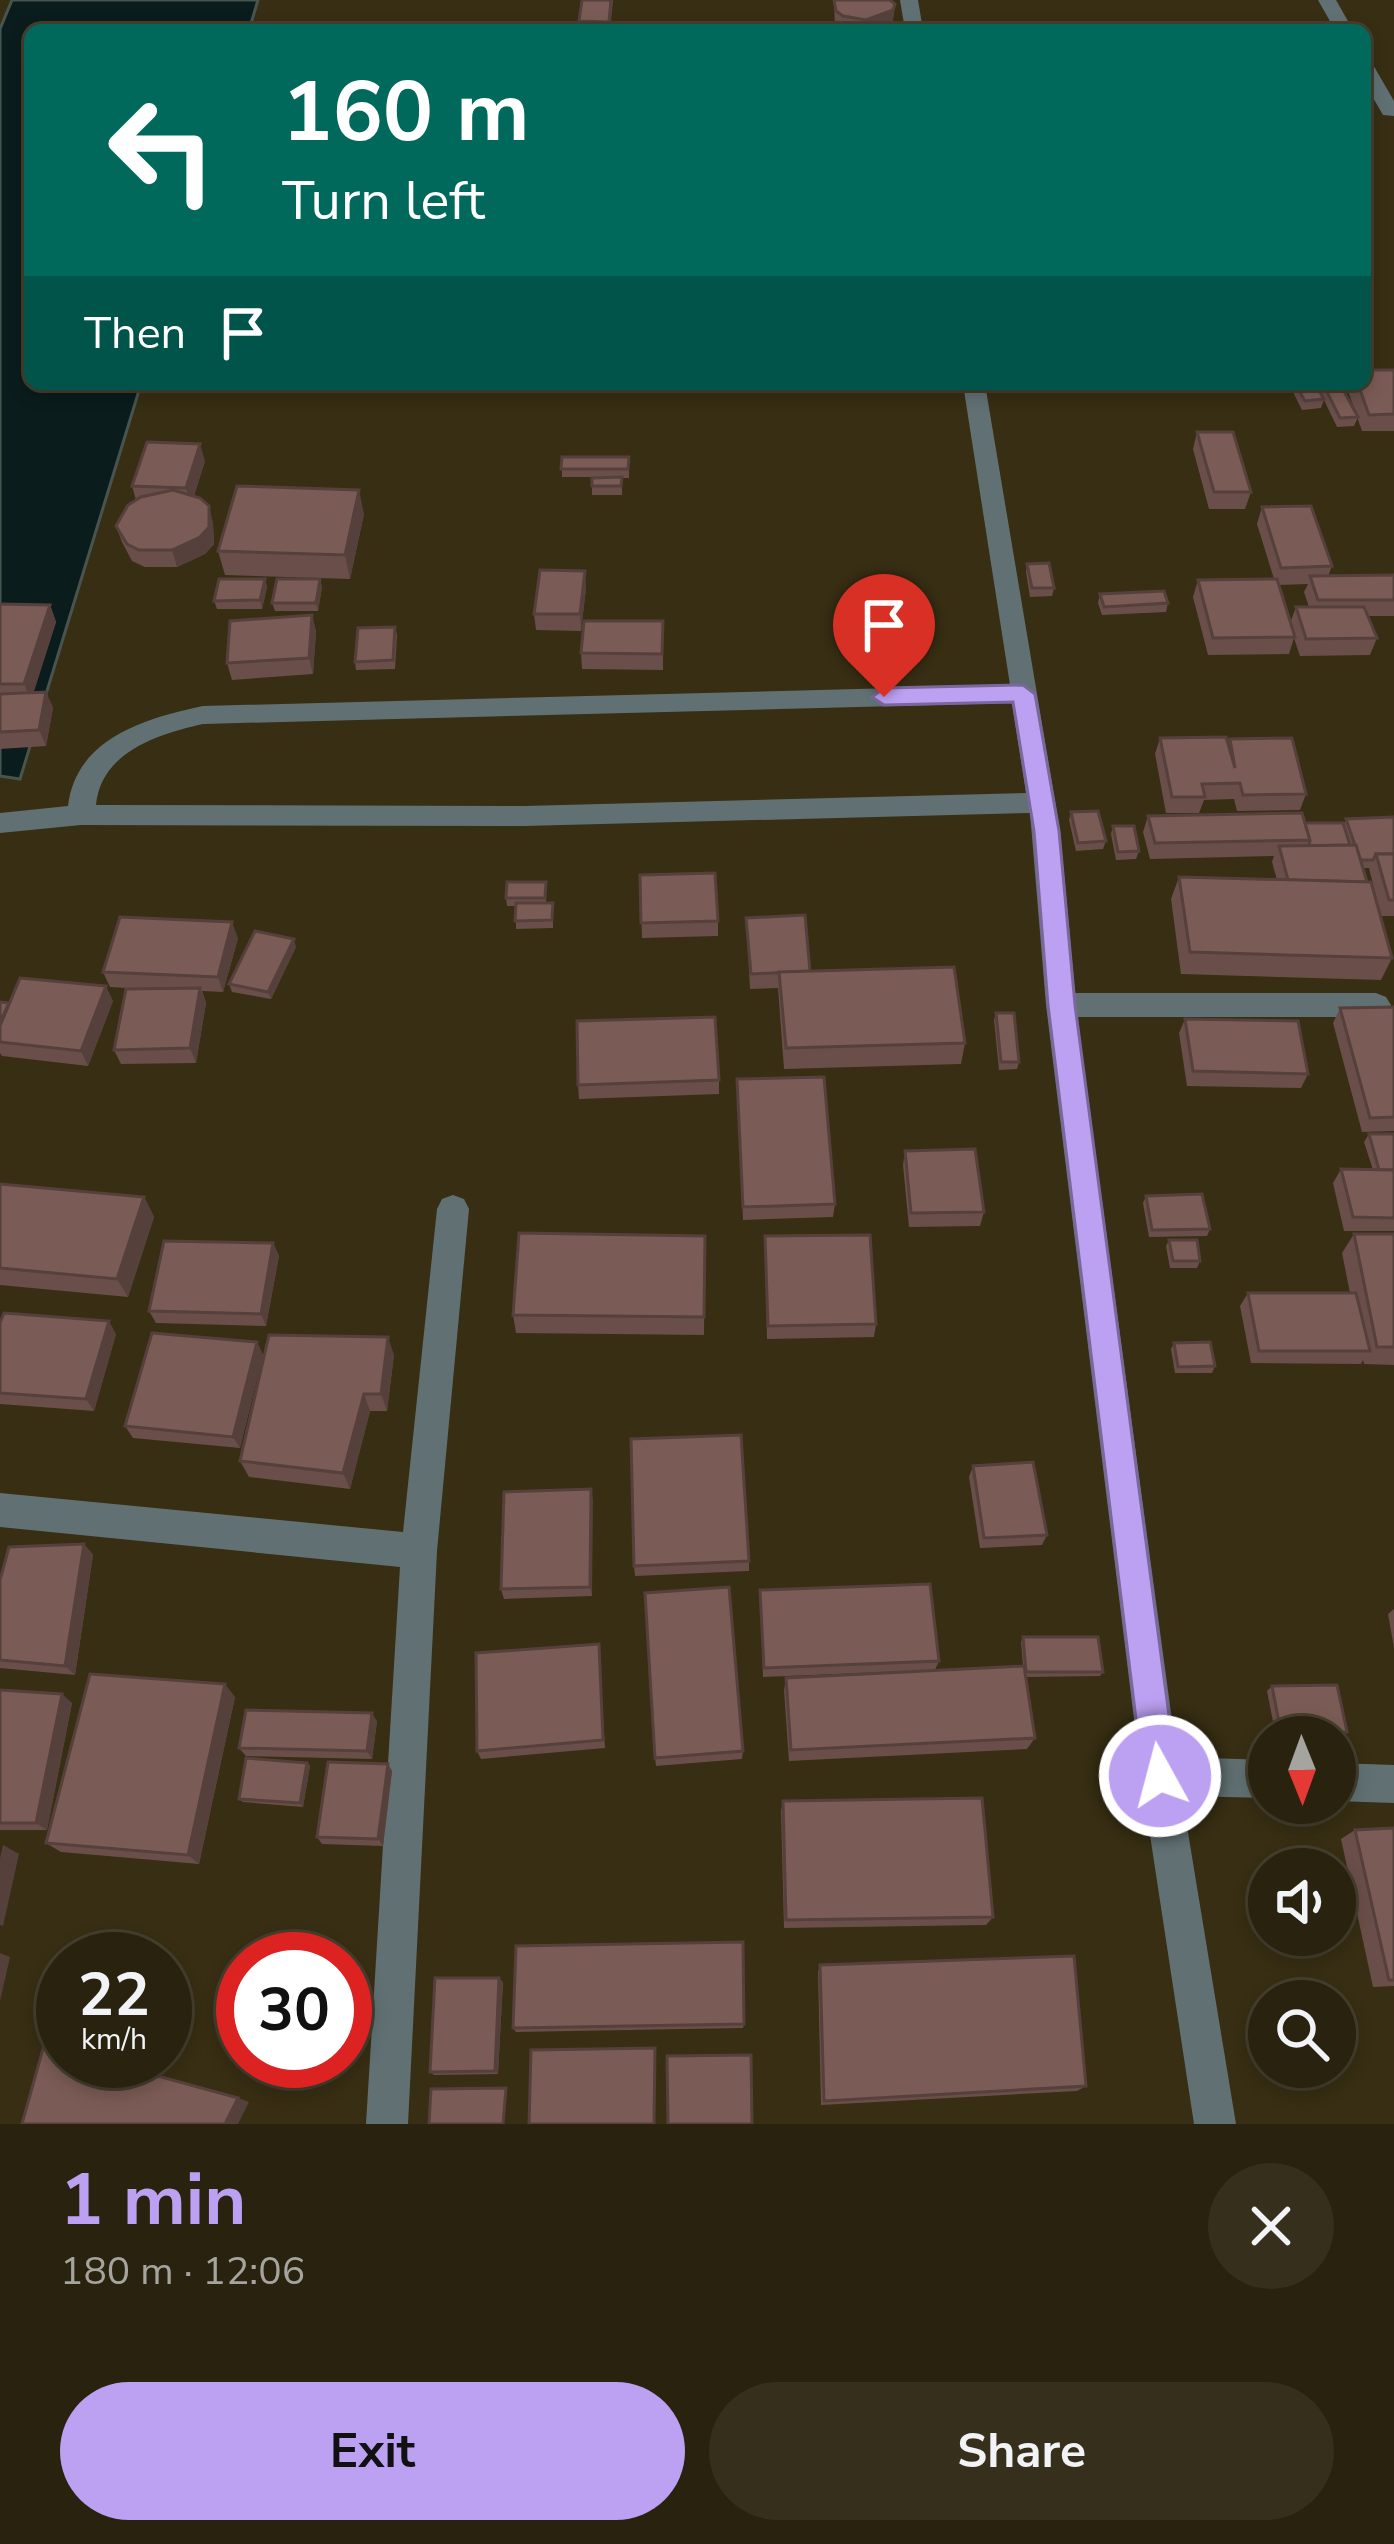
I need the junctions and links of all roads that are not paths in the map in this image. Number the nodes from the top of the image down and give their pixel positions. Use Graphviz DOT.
graph roads {
  1 [pos="1371,78"];
  2 [pos="1390,111"];
  3 [pos="975,390"];
  4 [pos="1023,694"];
  5 [pos="1041,803"];
  6 [pos="82,815"];
  7 [pos="0,823"];
  8 [pos="1061,1005"];
  9 [pos="1376,1005"];
  10 [pos="453,1209"];
  11 [pos="0,1510"];
  12 [pos="419,1551"];
  13 [pos="1160,1776"];
  14 [pos="1248,1778"];
  15 [pos="1356,1783"];
  16 [pos="1394,1784"];
  17 [pos="387,2124"];
  18 [pos="1215,2124"];
  1 -- 2 [label="street"];
  3 -- 4 [label="street"];
  4 -- 5 [label="street"];
  4 -- 6 [label="street"];
  5 -- 6 [label="street"];
  5 -- 8 [label="street"];
  6 -- 7 [label="street"];
  8 -- 9 [label="street"];
  8 -- 13 [label="street"];
  10 -- 12 [label="street"];
  11 -- 12 [label="street"];
  12 -- 17 [label="street"];
  13 -- 14 [label="street"];
  13 -- 18 [label="street"];
  15 -- 16 [label="street"];
}
